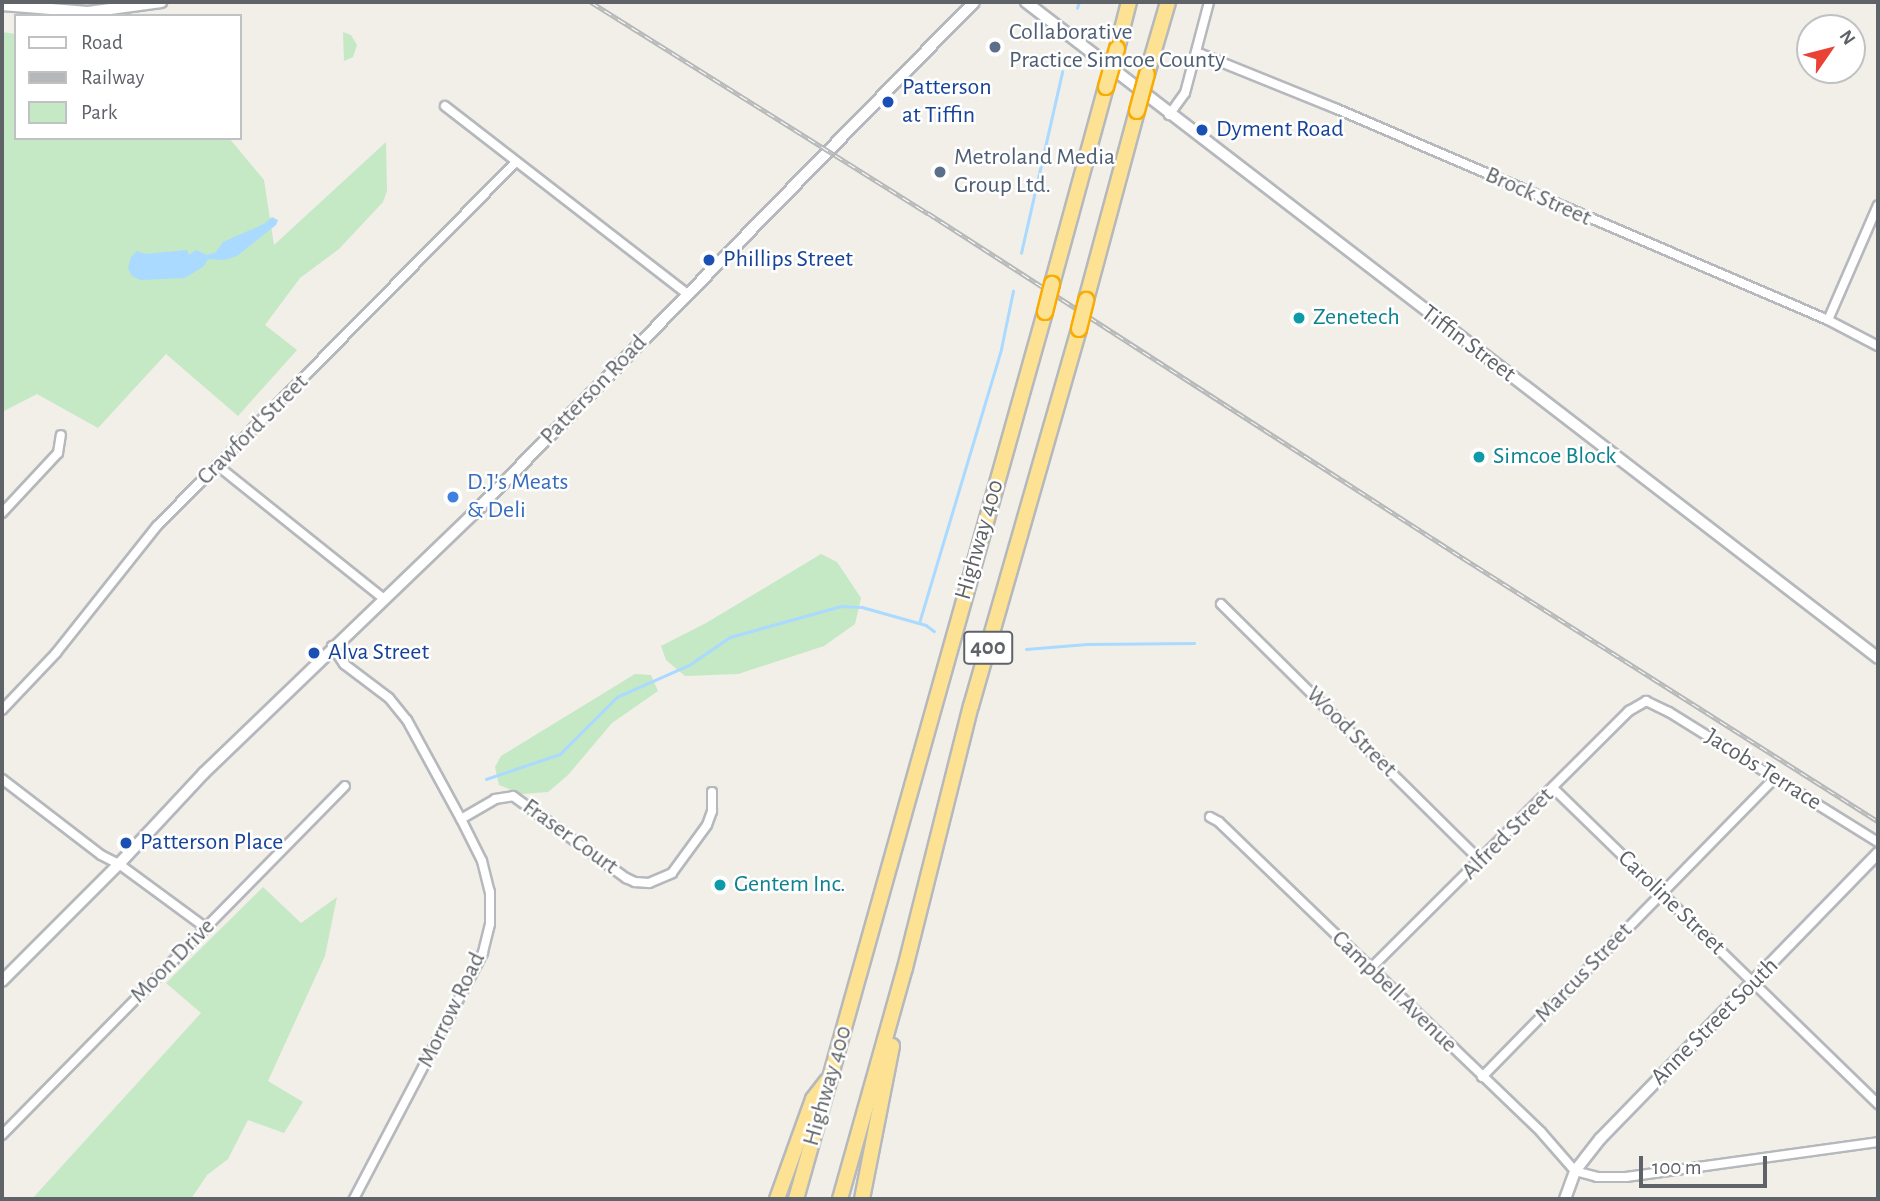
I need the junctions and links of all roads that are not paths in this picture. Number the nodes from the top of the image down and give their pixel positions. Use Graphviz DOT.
graph roads {
  1 [pos="161,2"];
  2 [pos="974,2"];
  3 [pos="1026,2"];
  4 [pos="1129,2"];
  5 [pos="1168,2"];
  6 [pos="1209,2"];
  7 [pos="2,5"];
  8 [pos="1196,52"];
  9 [pos="445,106"];
  10 [pos="1169,115"];
  11 [pos="516,162"];
  12 [pos="1878,205"];
  13 [pos="687,294"];
  14 [pos="1828,320"];
  15 [pos="1878,346"];
  16 [pos="61,435"];
  17 [pos="218,466"];
  18 [pos="2,513"];
  19 [pos="384,599"];
  20 [pos="1222,604"];
  21 [pos="332,646"];
  22 [pos="1878,658"];
  23 [pos="1646,701"];
  24 [pos="2,709"];
  25 [pos="1775,778"];
  26 [pos="2,779"];
  27 [pos="345,786"];
  28 [pos="1554,789"];
  29 [pos="712,792"];
  30 [pos="1209,817"];
  31 [pos="461,819"];
  32 [pos="1878,842"];
  33 [pos="1878,853"];
  34 [pos="1481,861"];
  35 [pos="119,864"];
  36 [pos="1661,894"];
  37 [pos="206,928"];
  38 [pos="905,968"];
  39 [pos="1370,969"];
  40 [pos="2,981"];
  41 [pos="1753,983"];
  42 [pos="832,1074"];
  43 [pos="1482,1077"];
  44 [pos="1878,1104"];
  45 [pos="2,1135"];
  46 [pos="1878,1142"];
  47 [pos="1575,1171"];
  48 [pos="354,1199"];
  49 [pos="777,1199"];
  50 [pos="796,1199"];
  51 [pos="840,1199"];
  52 [pos="862,1199"];
  53 [pos="1565,1199"];
  1 -- 7 [label="main road"];
  2 -- 13 [label="street, Patterson Road"];
  3 -- 10 [label="street, Tiffin Street"];
  4 -- 42 [label="highway, Highway 400 / 400, bridge"];
  5 -- 38 [label="highway, Highway 400 / 400, bridge"];
  6 -- 8 [label="street"];
  8 -- 10 [label="street"];
  8 -- 14 [label="street, Brock Street"];
  9 -- 11 [label="street"];
  10 -- 22 [label="street, Tiffin Street"];
  11 -- 13 [label="street"];
  11 -- 17 [label="street, Crawford Street"];
  12 -- 14 [label="street"];
  13 -- 19 [label="street, Patterson Road"];
  14 -- 15 [label="street, Brock Street"];
  16 -- 18 [label="street"];
  17 -- 19 [label="street"];
  17 -- 24 [label="street, Crawford Street"];
  19 -- 21 [label="street, Patterson Road"];
  20 -- 34 [label="street, Wood Street"];
  21 -- 31 [label="street, Morrow Road"];
  21 -- 35 [label="street, Patterson Road"];
  23 -- 25 [label="street, Jacobs Terrace"];
  23 -- 28 [label="street, Alfred Street"];
  25 -- 32 [label="street, Jacobs Terrace"];
  25 -- 36 [label="street, Marcus Street"];
  26 -- 35 [label="street"];
  27 -- 37 [label="street, Moon Drive"];
  28 -- 34 [label="street, Alfred Street"];
  28 -- 36 [label="street, Caroline Street"];
  29 -- 31 [label="street, Fraser Court"];
  30 -- 39 [label="street, Campbell Avenue"];
  31 -- 48 [label="street, Morrow Road"];
  33 -- 41 [label="street, Anne Street South"];
  34 -- 39 [label="street, Alfred Street"];
  35 -- 37 [label="street"];
  35 -- 40 [label="street, Patterson Road"];
  36 -- 41 [label="street, Caroline Street"];
  36 -- 43 [label="street, Marcus Street"];
  37 -- 45 [label="street, Moon Drive"];
  38 -- 51 [label="highway, Highway 400 / 400"];
  38 -- 52 [label="highway"];
  39 -- 43 [label="street, Campbell Avenue"];
  41 -- 44 [label="street, Caroline Street"];
  41 -- 47 [label="street, Anne Street South"];
  42 -- 49 [label="highway"];
  42 -- 50 [label="highway, Highway 400 / 400"];
  43 -- 47 [label="street, Campbell Avenue"];
  46 -- 47 [label="street"];
  47 -- 53 [label="street, Anne Street South"];
}
